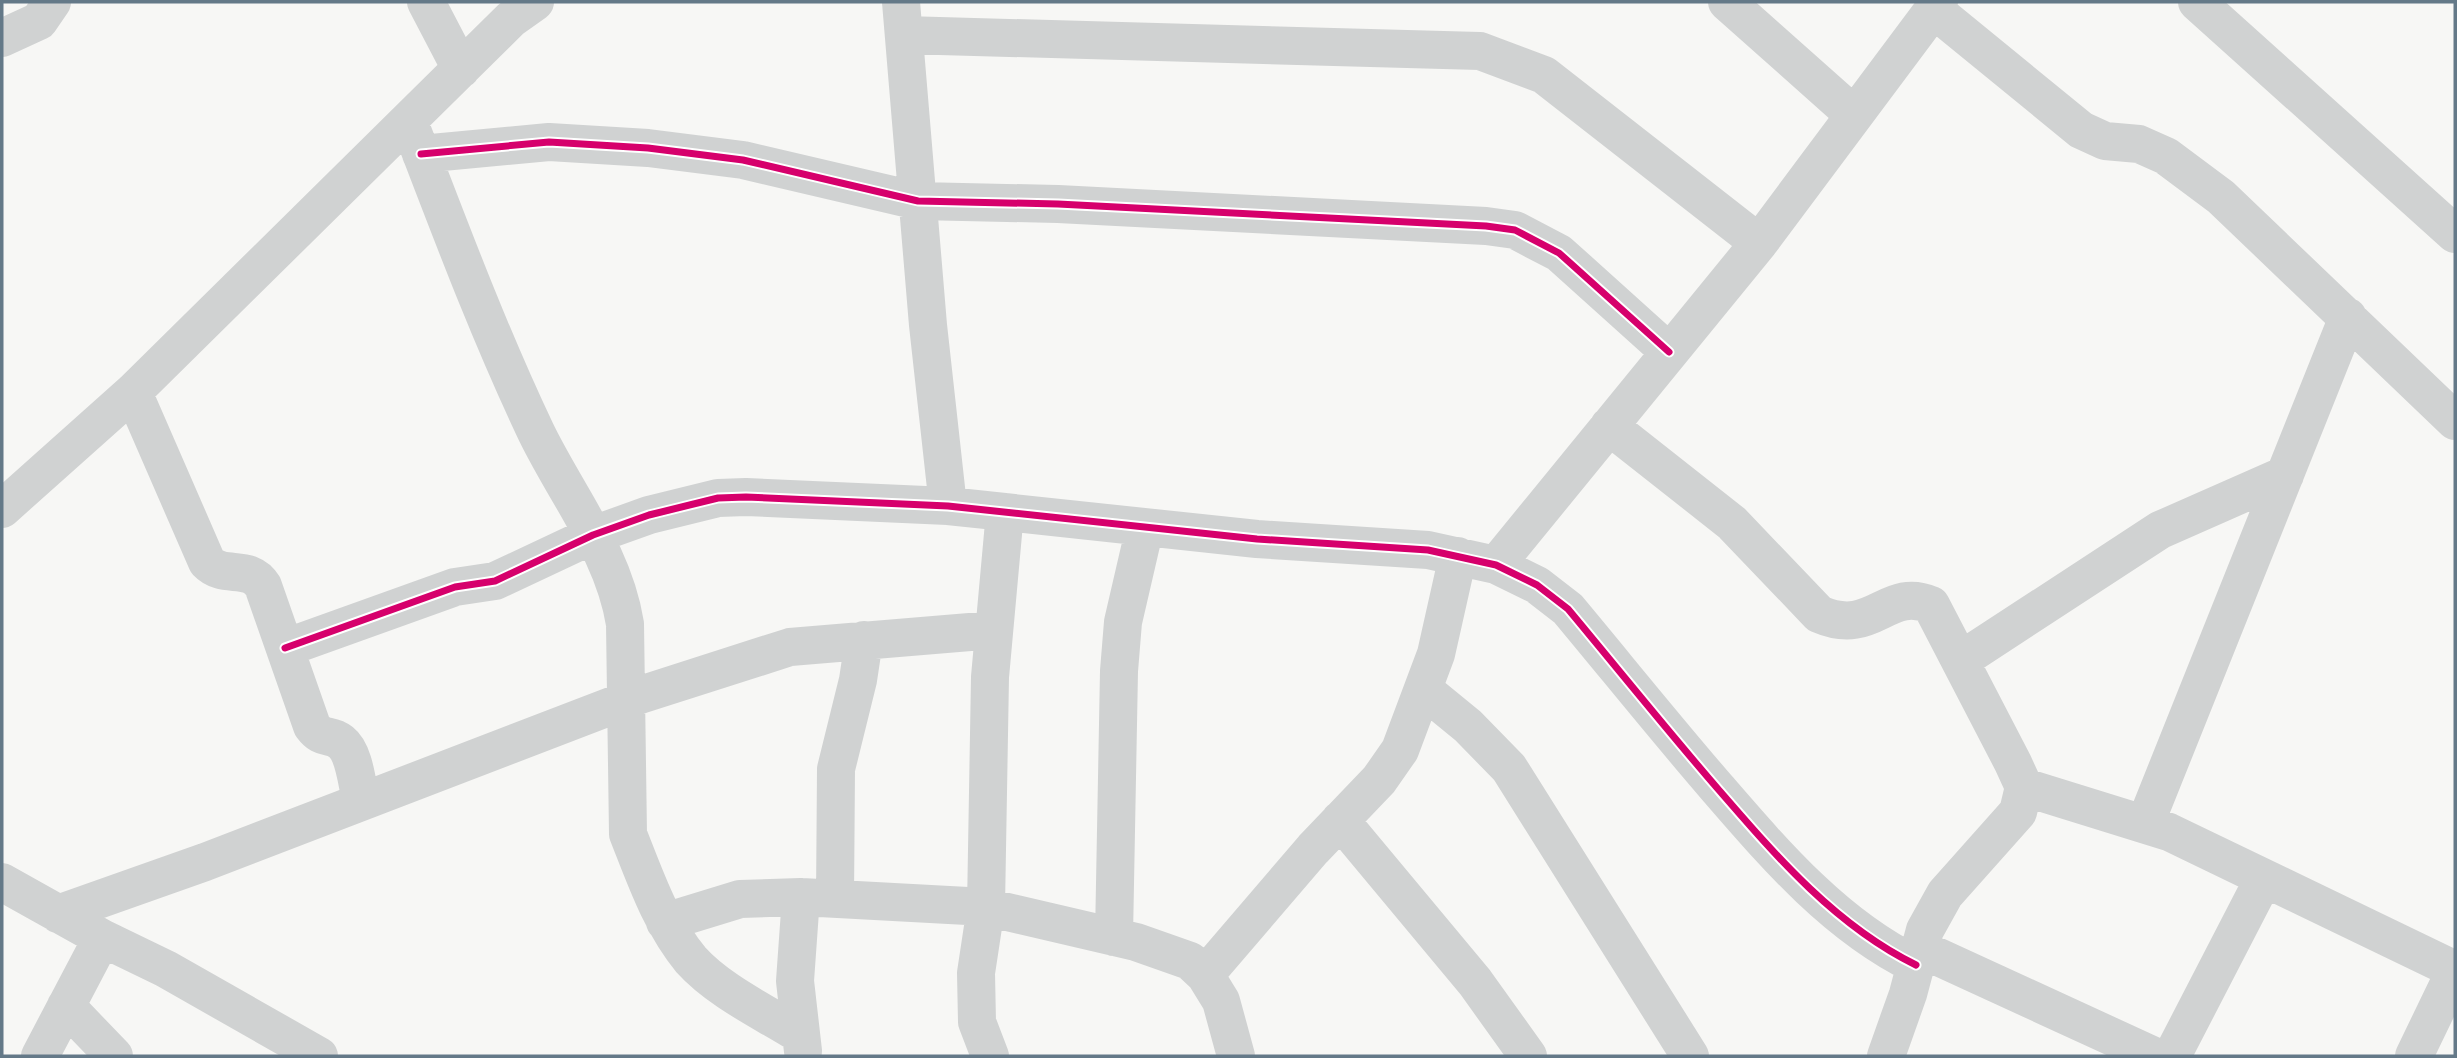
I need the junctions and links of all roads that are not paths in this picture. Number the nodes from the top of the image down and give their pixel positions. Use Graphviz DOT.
graph roads {
  1 [pos="51,2"];
  2 [pos="426,2"];
  3 [pos="536,2"];
  4 [pos="1727,2"];
  5 [pos="2197,2"];
  6 [pos="1936,5"];
  7 [pos="902,18"];
  8 [pos="2,38"];
  9 [pos="461,69"];
  10 [pos="1854,115"];
  11 [pos="415,138"];
  12 [pos="918,201"];
  13 [pos="2455,234"];
  14 [pos="1759,243"];
  15 [pos="2348,317"];
  16 [pos="1670,352"];
  17 [pos="133,392"];
  18 [pos="2455,421"];
  19 [pos="1609,426"];
  20 [pos="2285,475"];
  21 [pos="948,506"];
  22 [pos="2,509"];
  23 [pos="1005,512"];
  24 [pos="1145,527"];
  25 [pos="593,535"];
  26 [pos="1458,556"];
  27 [pos="1496,565"];
  28 [pos="994,630"];
  29 [pos="864,640"];
  30 [pos="285,648"];
  31 [pos="1961,660"];
  32 [pos="1424,690"];
  33 [pos="626,700"];
  34 [pos="2024,787"];
  35 [pos="361,801"];
  36 [pos="1340,820"];
  37 [pos="2145,824"];
  38 [pos="2264,878"];
  39 [pos="2,882"];
  40 [pos="818,898"];
  41 [pos="986,907"];
  42 [pos="58,914"];
  43 [pos="665,922"];
  44 [pos="1114,937"];
  45 [pos="102,938"];
  46 [pos="1918,957"];
  47 [pos="2455,971"];
  48 [pos="1205,975"];
  49 [pos="66,1006"];
  50 [pos="801,1045"];
  51 [pos="40,1056"];
  52 [pos="114,1056"];
  53 [pos="319,1056"];
  54 [pos="990,1056"];
  55 [pos="1236,1056"];
  56 [pos="1528,1056"];
  57 [pos="1690,1056"];
  58 [pos="1886,1056"];
  59 [pos="2154,1056"];
  60 [pos="2172,1056"];
  61 [pos="2414,1056"];
  1 -- 8 [label="street"];
  2 -- 9 [label="street"];
  3 -- 9 [label="street"];
  4 -- 10 [label="street"];
  5 -- 13 [label="street"];
  6 -- 10 [label="street"];
  6 -- 15 [label="street"];
  7 -- 12 [label="street"];
  7 -- 14 [label="street"];
  9 -- 11 [label="street"];
  10 -- 14 [label="street"];
  11 -- 12 [label="street"];
  11 -- 17 [label="street"];
  11 -- 25 [label="street"];
  12 -- 16 [label="street"];
  12 -- 21 [label="street"];
  14 -- 16 [label="street"];
  15 -- 18 [label="street"];
  15 -- 20 [label="street"];
  16 -- 19 [label="street"];
  17 -- 22 [label="street"];
  17 -- 30 [label="street"];
  19 -- 27 [label="street"];
  19 -- 31 [label="street"];
  20 -- 31 [label="street"];
  20 -- 37 [label="street"];
  21 -- 23 [label="street"];
  21 -- 25 [label="street"];
  23 -- 24 [label="street"];
  23 -- 28 [label="street"];
  24 -- 26 [label="street"];
  24 -- 44 [label="street"];
  25 -- 30 [label="street"];
  25 -- 33 [label="street"];
  26 -- 27 [label="street"];
  26 -- 32 [label="street"];
  27 -- 46 [label="street"];
  28 -- 29 [label="street"];
  28 -- 41 [label="street"];
  29 -- 33 [label="street"];
  29 -- 40 [label="street"];
  30 -- 35 [label="street"];
  31 -- 34 [label="street"];
  32 -- 36 [label="street"];
  32 -- 57 [label="street"];
  33 -- 35 [label="street"];
  33 -- 43 [label="street"];
  34 -- 37 [label="street"];
  34 -- 46 [label="street"];
  35 -- 42 [label="street"];
  36 -- 48 [label="street"];
  36 -- 56 [label="street"];
  37 -- 38 [label="street"];
  38 -- 47 [label="street"];
  38 -- 60 [label="street"];
  39 -- 42 [label="street"];
  40 -- 41 [label="street"];
  40 -- 43 [label="street"];
  40 -- 50 [label="street"];
  41 -- 44 [label="street"];
  41 -- 54 [label="street"];
  42 -- 45 [label="street"];
  43 -- 50 [label="street"];
  44 -- 48 [label="street"];
  45 -- 49 [label="street"];
  45 -- 53 [label="street"];
  46 -- 58 [label="street"];
  46 -- 59 [label="street"];
  47 -- 61 [label="street"];
  48 -- 55 [label="street"];
  49 -- 51 [label="street"];
  49 -- 52 [label="street"];
}
